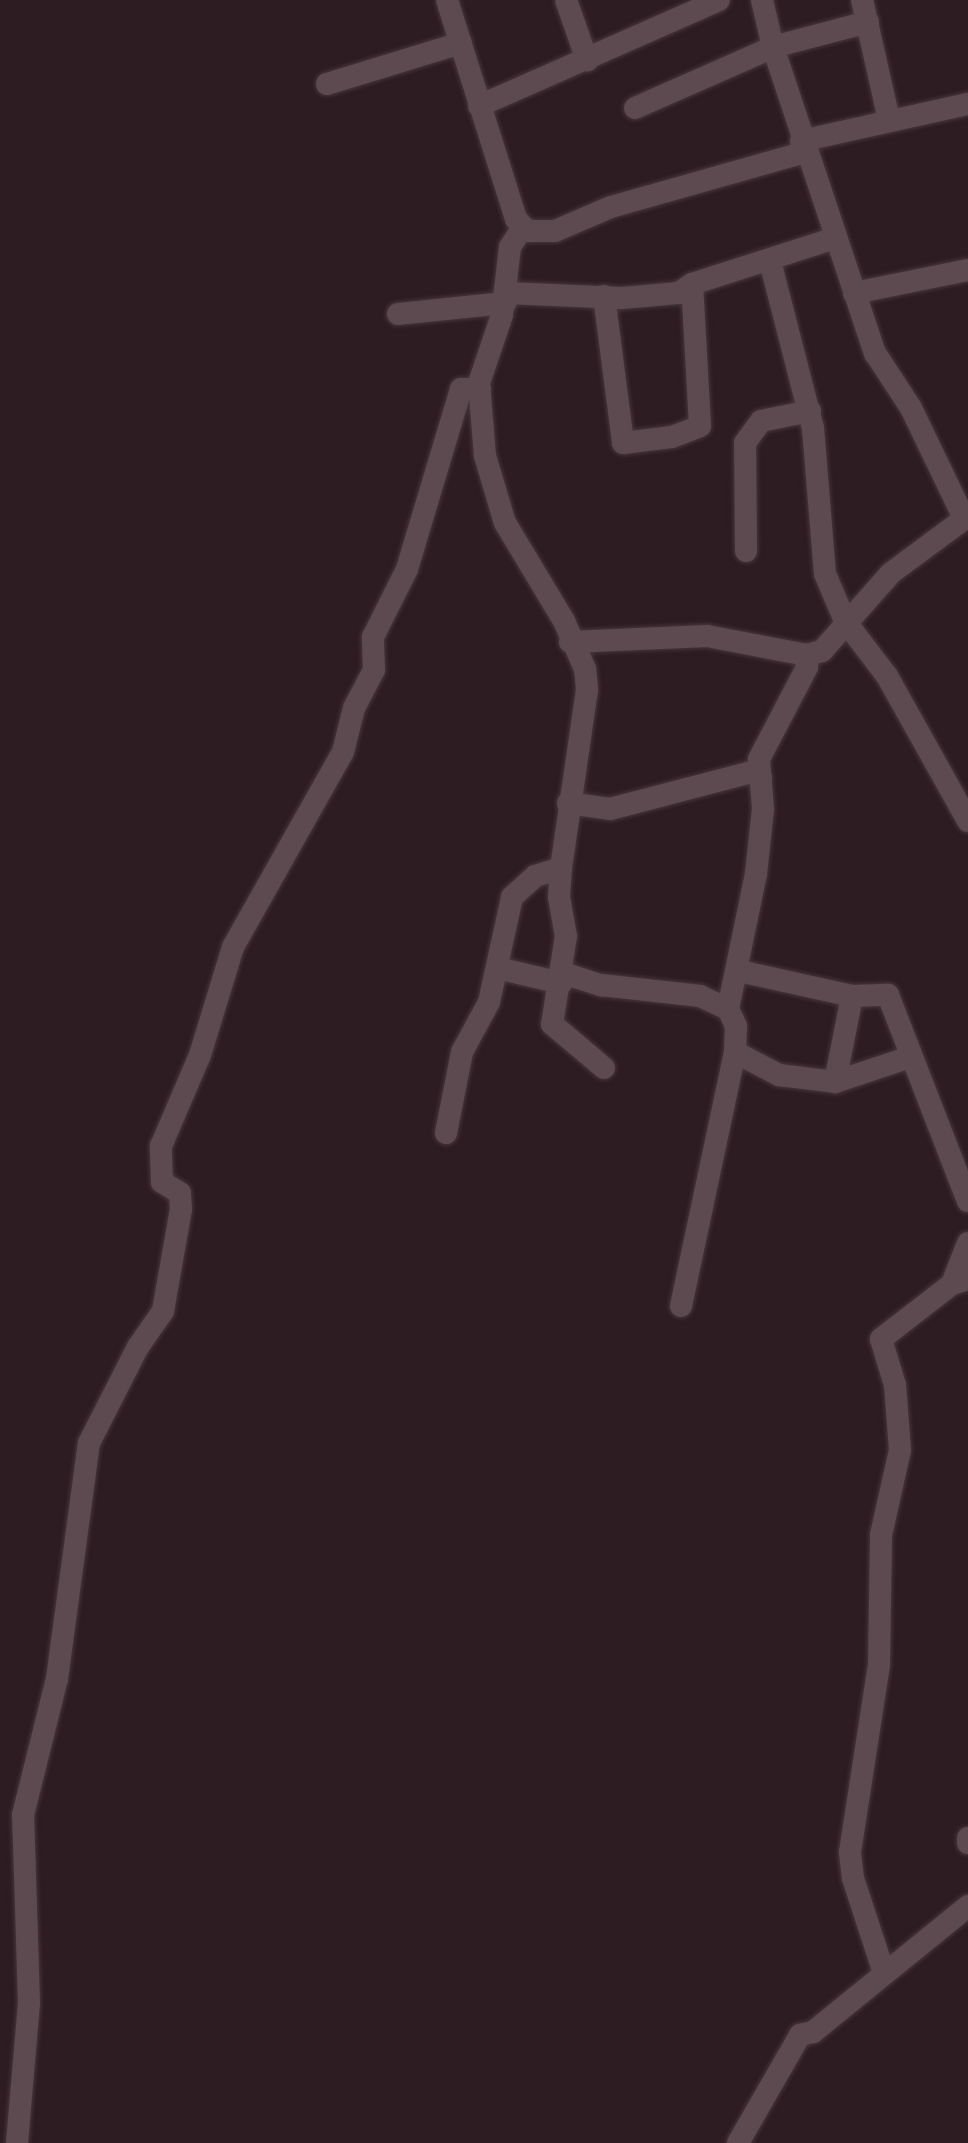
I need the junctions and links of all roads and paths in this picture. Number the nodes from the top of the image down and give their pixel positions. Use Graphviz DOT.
graph roads {
  1 [pos="447,0"];
  2 [pos="566,0"];
  3 [pos="719,0"];
  4 [pos="762,0"];
  5 [pos="862,0"];
  6 [pos="868,22"];
  7 [pos="461,43"];
  8 [pos="773,47"];
  9 [pos="587,60"];
  10 [pos="327,84"];
  11 [pos="968,104"];
  12 [pos="479,106"];
  13 [pos="635,108"];
  14 [pos="889,120"];
  15 [pos="803,147"];
  16 [pos="523,227"];
  17 [pos="835,238"];
  18 [pos="770,261"];
  19 [pos="968,270"];
  20 [pos="692,284"];
  21 [pos="854,293"];
  22 [pos="604,296"];
  23 [pos="506,298"];
  24 [pos="398,314"];
  25 [pos="480,389"];
  26 [pos="810,411"];
  27 [pos="966,517"];
  28 [pos="746,551"];
  29 [pos="845,621"];
  30 [pos="570,642"];
  31 [pos="807,655"];
  32 [pos="761,778"];
  33 [pos="568,803"];
  34 [pos="968,821"];
  35 [pos="561,868"];
  36 [pos="497,968"];
  37 [pos="739,971"];
  38 [pos="562,978"];
  39 [pos="852,996"];
  40 [pos="728,1009"];
  41 [pos="735,1052"];
  42 [pos="910,1057"];
  43 [pos="604,1068"];
  44 [pos="835,1082"];
  45 [pos="446,1133"];
  46 [pos="968,1201"];
  47 [pos="968,1243"];
  48 [pos="960,1282"];
  49 [pos="681,1306"];
  50 [pos="968,1906"];
  51 [pos="883,1970"];
  52 [pos="17,2143"];
  53 [pos="738,2143"];
  1 -- 7 [label="street"];
  2 -- 9 [label="street"];
  3 -- 9 [label="street"];
  4 -- 8 [label="street"];
  5 -- 6 [label="street"];
  6 -- 8 [label="street"];
  6 -- 14 [label="street"];
  7 -- 10 [label="street"];
  7 -- 12 [label="street"];
  8 -- 13 [label="street"];
  8 -- 15 [label="street"];
  9 -- 12 [label="street"];
  11 -- 14 [label="street"];
  12 -- 16 [label="street"];
  14 -- 15 [label="street"];
  15 -- 16 [label="street"];
  15 -- 17 [label="street"];
  16 -- 23 [label="street"];
  17 -- 18 [label="street"];
  17 -- 21 [label="street"];
  18 -- 20 [label="street"];
  18 -- 26 [label="street"];
  19 -- 21 [label="street"];
  20 -- 22 [label="street"];
  20 -- 22 [label="street"];
  21 -- 27 [label="street"];
  22 -- 23 [label="street"];
  23 -- 24 [label="street"];
  23 -- 25 [label="street"];
  25 -- 30 [label="street"];
  25 -- 52 [label="street"];
  26 -- 28 [label="street"];
  26 -- 29 [label="street"];
  27 -- 29 [label="street"];
  29 -- 31 [label="street"];
  29 -- 34 [label="street"];
  30 -- 31 [label="street"];
  30 -- 33 [label="street"];
  31 -- 32 [label="street"];
  32 -- 33 [label="street"];
  32 -- 37 [label="street"];
  33 -- 35 [label="street"];
  35 -- 36 [label="street"];
  35 -- 38 [label="street"];
  36 -- 38 [label="street"];
  36 -- 45 [label="street"];
  37 -- 39 [label="street"];
  37 -- 40 [label="street"];
  38 -- 40 [label="street"];
  38 -- 43 [label="street"];
  39 -- 42 [label="street"];
  39 -- 44 [label="street"];
  40 -- 41 [label="street"];
  41 -- 44 [label="street"];
  41 -- 49 [label="street"];
  42 -- 44 [label="street"];
  42 -- 46 [label="street"];
  47 -- 48 [label="street"];
  48 -- 51 [label="street"];
  50 -- 51 [label="street"];
  51 -- 53 [label="street"];
}
